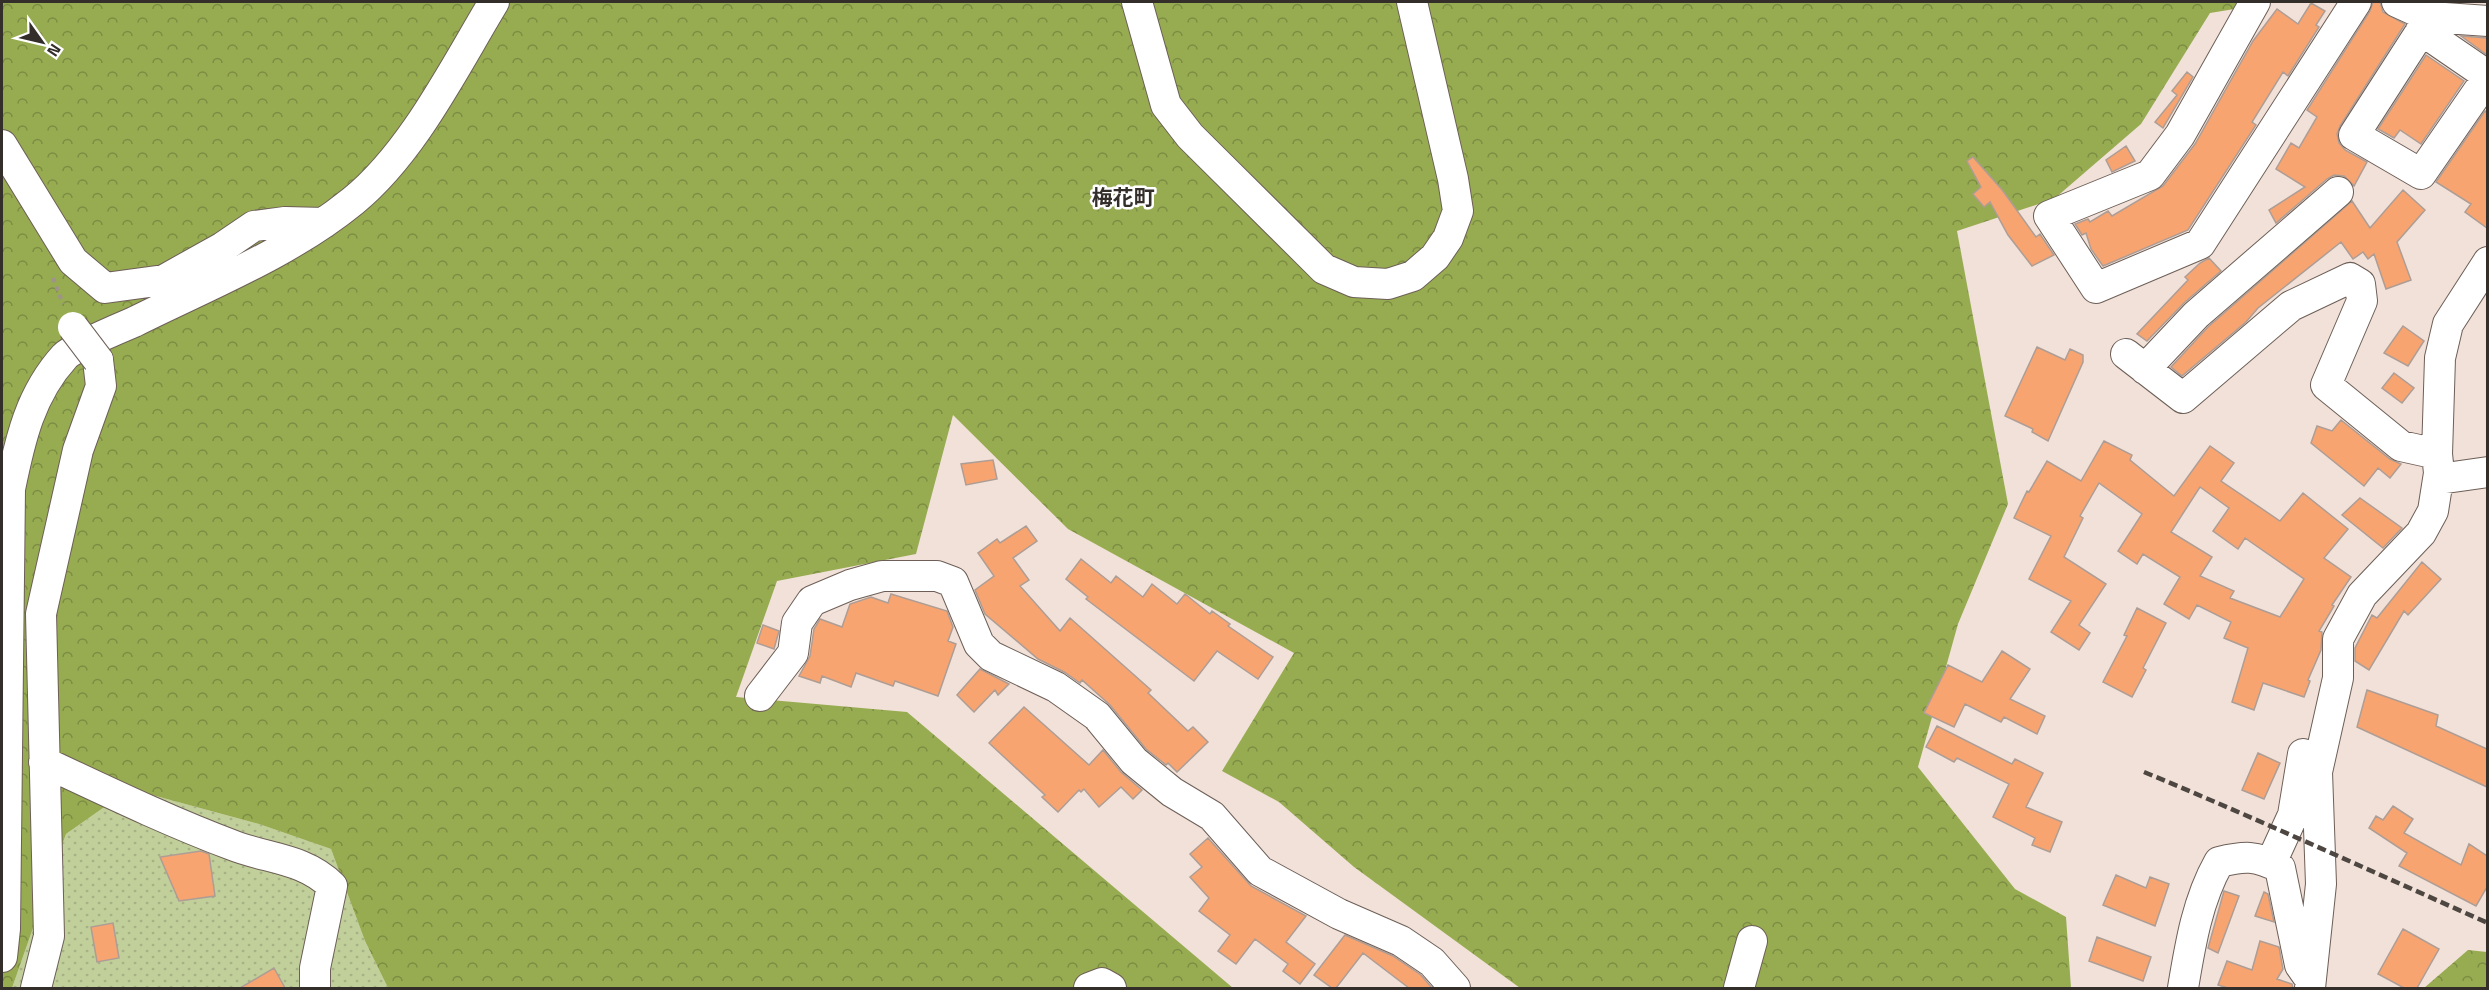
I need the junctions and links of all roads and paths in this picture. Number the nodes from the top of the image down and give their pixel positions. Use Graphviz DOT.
graph roads {
  1 [pos="494,2"];
  2 [pos="1137,2"];
  3 [pos="1412,2"];
  4 [pos="2255,2"];
  5 [pos="2356,2"];
  6 [pos="2397,2"];
  7 [pos="2487,21"];
  8 [pos="2425,23"];
  9 [pos="2487,77"];
  10 [pos="2,145"];
  11 [pos="2338,192"];
  12 [pos="324,223"];
  13 [pos="2486,267"];
  14 [pos="73,327"];
  15 [pos="2438,467"];
  16 [pos="2487,472"];
  17 [pos="2338,639"];
  18 [pos="759,696"];
  19 [pos="44,762"];
  20 [pos="2271,863"];
  21 [pos="1752,941"];
  22 [pos="2,957"];
  23 [pos="2310,984"];
  24 [pos="36,988"];
  25 [pos="315,988"];
  26 [pos="1089,988"];
  27 [pos="1111,988"];
  28 [pos="1455,988"];
  29 [pos="1739,988"];
  30 [pos="2183,988"];
  1 -- 12 [label="street"];
  2 -- 3 [label="street"];
  4 -- 5 [label="street"];
  6 -- 8 [label="street"];
  7 -- 8 [label="street"];
  8 -- 9 [label="street"];
  8 -- 9 [label="street"];
  10 -- 12 [label="street"];
  11 -- 15 [label="street"];
  12 -- 22 [label="street"];
  13 -- 15 [label="street"];
  14 -- 19 [label="street, bridge"];
  15 -- 16 [label="street"];
  15 -- 17 [label="street"];
  17 -- 20 [label="street"];
  17 -- 23 [label="street"];
  18 -- 28 [label="street"];
  19 -- 24 [label="street"];
  19 -- 25 [label="street"];
  20 -- 23 [label="street"];
  20 -- 30 [label="street"];
  21 -- 29 [label="street"];
  26 -- 27 [label="street"];
}
